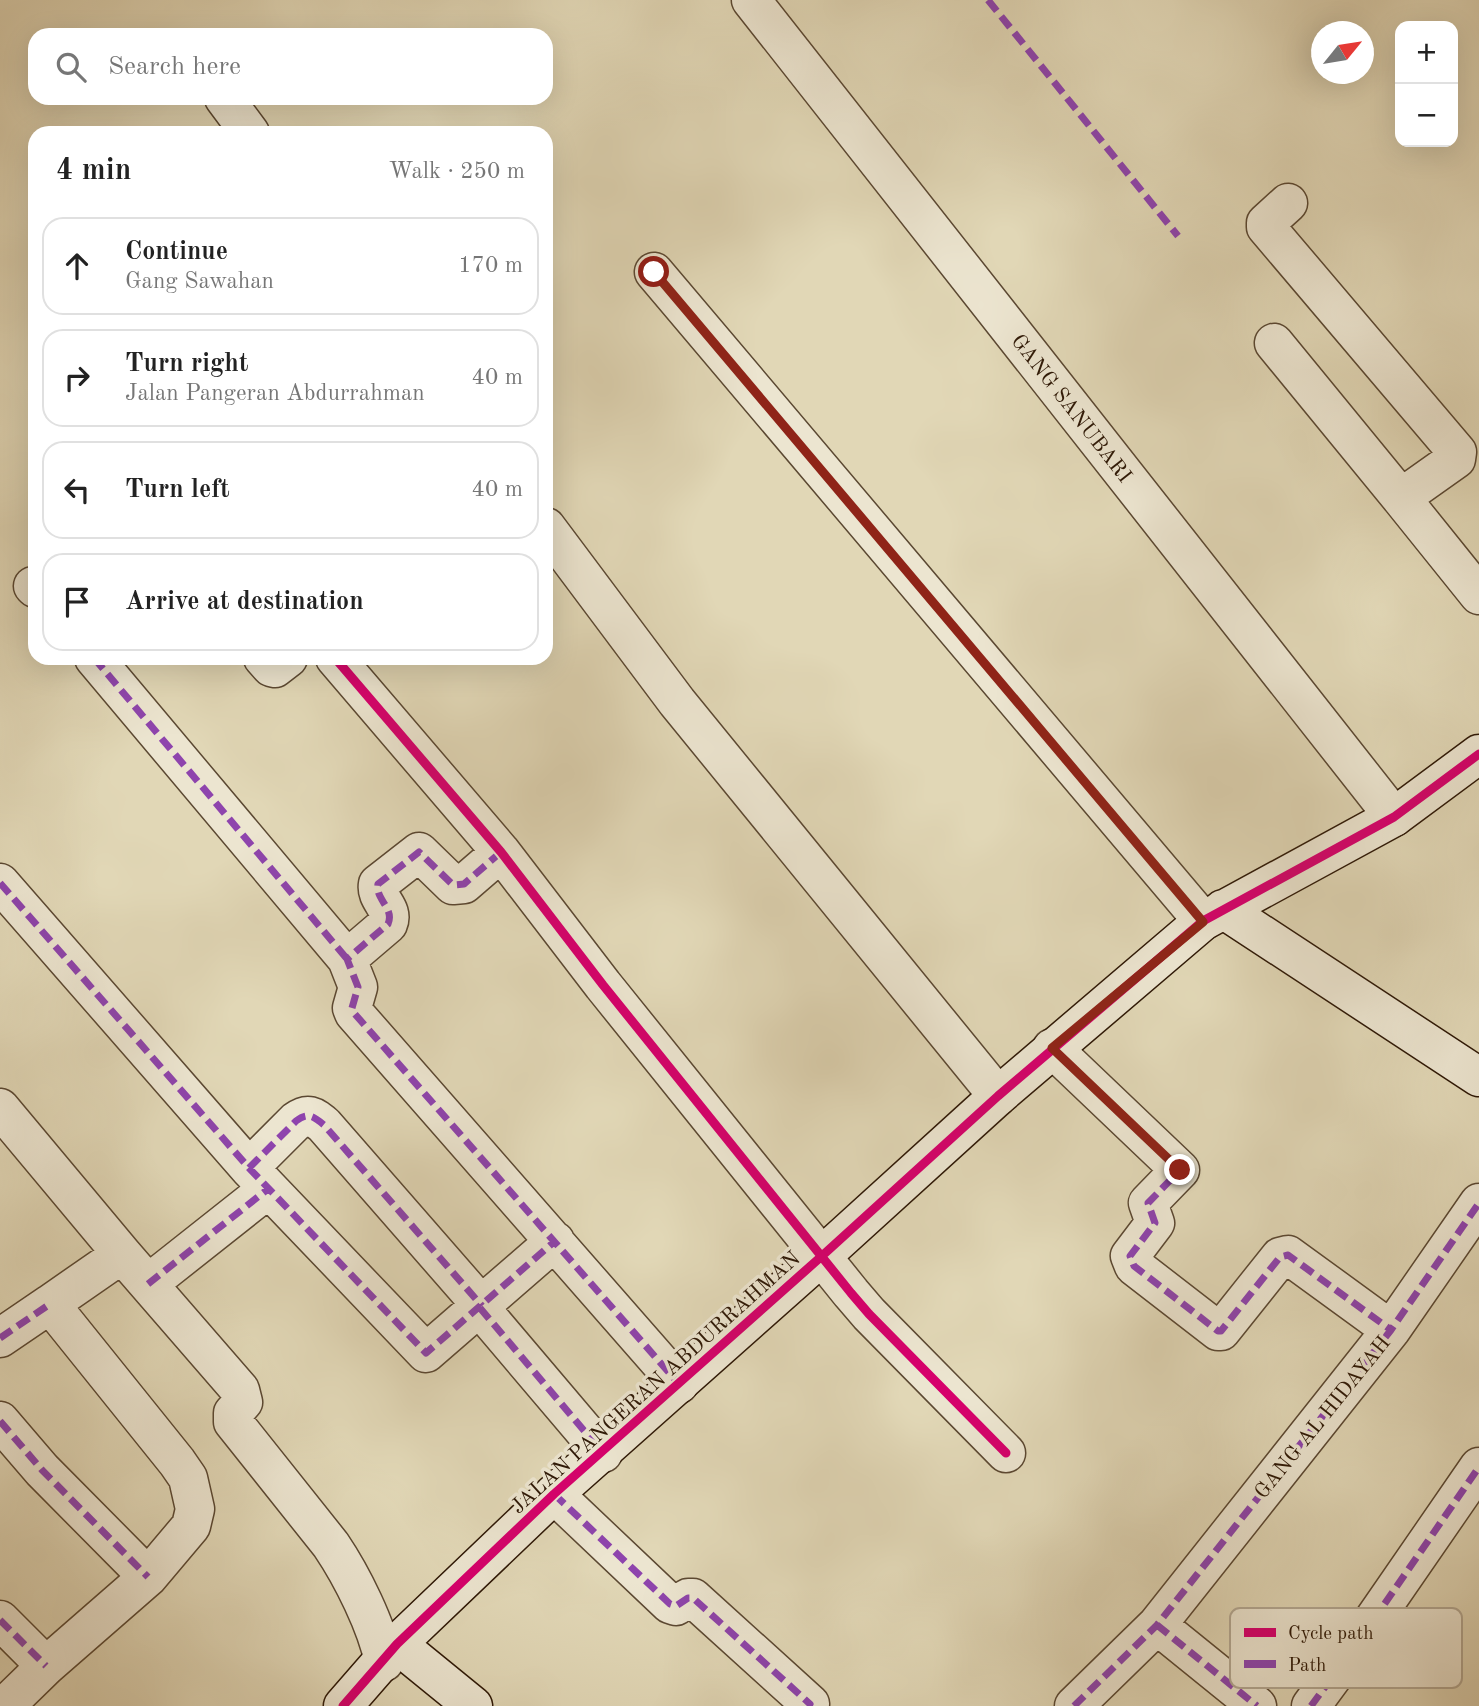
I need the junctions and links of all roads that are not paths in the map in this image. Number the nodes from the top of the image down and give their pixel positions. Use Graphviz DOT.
graph roads {
  1 [pos="751,0"];
  2 [pos="229,105"];
  3 [pos="245,126"];
  4 [pos="1288,203"];
  5 [pos="654,272"];
  6 [pos="1274,343"];
  7 [pos="1401,498"];
  8 [pos="553,536"];
  9 [pos="1479,595"];
  10 [pos="100,665"];
  11 [pos="341,665"];
  12 [pos="1479,754"];
  13 [pos="1394,817"];
  14 [pos="500,852"];
  15 [pos="0,883"];
  16 [pos="1213,915"];
  17 [pos="347,959"];
  18 [pos="1052,1048"];
  19 [pos="1479,1077"];
  20 [pos="998,1096"];
  21 [pos="0,1108"];
  22 [pos="258,1178"];
  23 [pos="1479,1203"];
  24 [pos="555,1241"];
  25 [pos="122,1254"];
  26 [pos="822,1255"];
  27 [pos="148,1284"];
  28 [pos="50,1304"];
  29 [pos="481,1307"];
  30 [pos="1391,1330"];
  31 [pos="0,1338"];
  32 [pos="679,1384"];
  33 [pos="0,1421"];
  34 [pos="603,1452"];
  35 [pos="1006,1453"];
  36 [pos="1479,1467"];
  37 [pos="554,1494"];
  38 [pos="148,1577"];
  39 [pos="1382,1608"];
  40 [pos="0,1620"];
  41 [pos="1157,1625"];
  42 [pos="391,1653"];
  43 [pos="46,1665"];
  44 [pos="1230,1684"];
  45 [pos="1235,1688"];
  46 [pos="1324,1688"];
  47 [pos="810,1705"];
  48 [pos="5,1706"];
  49 [pos="344,1706"];
  50 [pos="473,1706"];
  51 [pos="1074,1706"];
  52 [pos="1257,1706"];
  53 [pos="1311,1706"];
  1 -- 13 [label="street, GANG SANUBARI"];
  2 -- 3 [label="street"];
  4 -- 7 [label="street"];
  5 -- 16 [label="street"];
  6 -- 7 [label="street"];
  7 -- 9 [label="street"];
  8 -- 20 [label="street"];
  10 -- 17 [label="street"];
  11 -- 14 [label="street"];
  12 -- 13 [label="street, JALAN PANGERAN ABDURRAHMAN"];
  13 -- 16 [label="street, JALAN PANGERAN ABDURRAHMAN"];
  14 -- 17 [label="street"];
  14 -- 26 [label="street"];
  15 -- 22 [label="street"];
  16 -- 18 [label="street, JALAN PANGERAN ABDURRAHMAN"];
  16 -- 19 [label="street"];
  17 -- 24 [label="street"];
  18 -- 20 [label="street, JALAN PANGERAN ABDURRAHMAN"];
  18 -- 30 [label="street"];
  20 -- 26 [label="street, JALAN PANGERAN ABDURRAHMAN"];
  21 -- 25 [label="street"];
  22 -- 27 [label="street"];
  22 -- 29 [label="street"];
  22 -- 29 [label="street"];
  23 -- 30 [label="street, GANG AL HIDAYAH"];
  24 -- 29 [label="street"];
  24 -- 32 [label="street"];
  25 -- 27 [label="street"];
  25 -- 28 [label="street"];
  26 -- 32 [label="street, JALAN PANGERAN ABDURRAHMAN"];
  26 -- 35 [label="street"];
  27 -- 42 [label="street"];
  28 -- 31 [label="street"];
  28 -- 38 [label="street"];
  29 -- 34 [label="street"];
  30 -- 41 [label="street, GANG AL HIDAYAH"];
  32 -- 34 [label="street, JALAN PANGERAN ABDURRAHMAN"];
  33 -- 38 [label="street"];
  34 -- 37 [label="street, JALAN PANGERAN ABDURRAHMAN"];
  36 -- 39 [label="street"];
  37 -- 42 [label="street, JALAN PANGERAN ABDURRAHMAN"];
  37 -- 47 [label="street"];
  38 -- 43 [label="street"];
  40 -- 43 [label="street"];
  41 -- 44 [label="street"];
  41 -- 51 [label="street, GANG AL HIDAYAH"];
  42 -- 49 [label="street, JALAN PANGERAN ABDURRAHMAN"];
  42 -- 50 [label="street"];
  43 -- 48 [label="street"];
  45 -- 52 [label="street"];
  46 -- 53 [label="street"];
}
